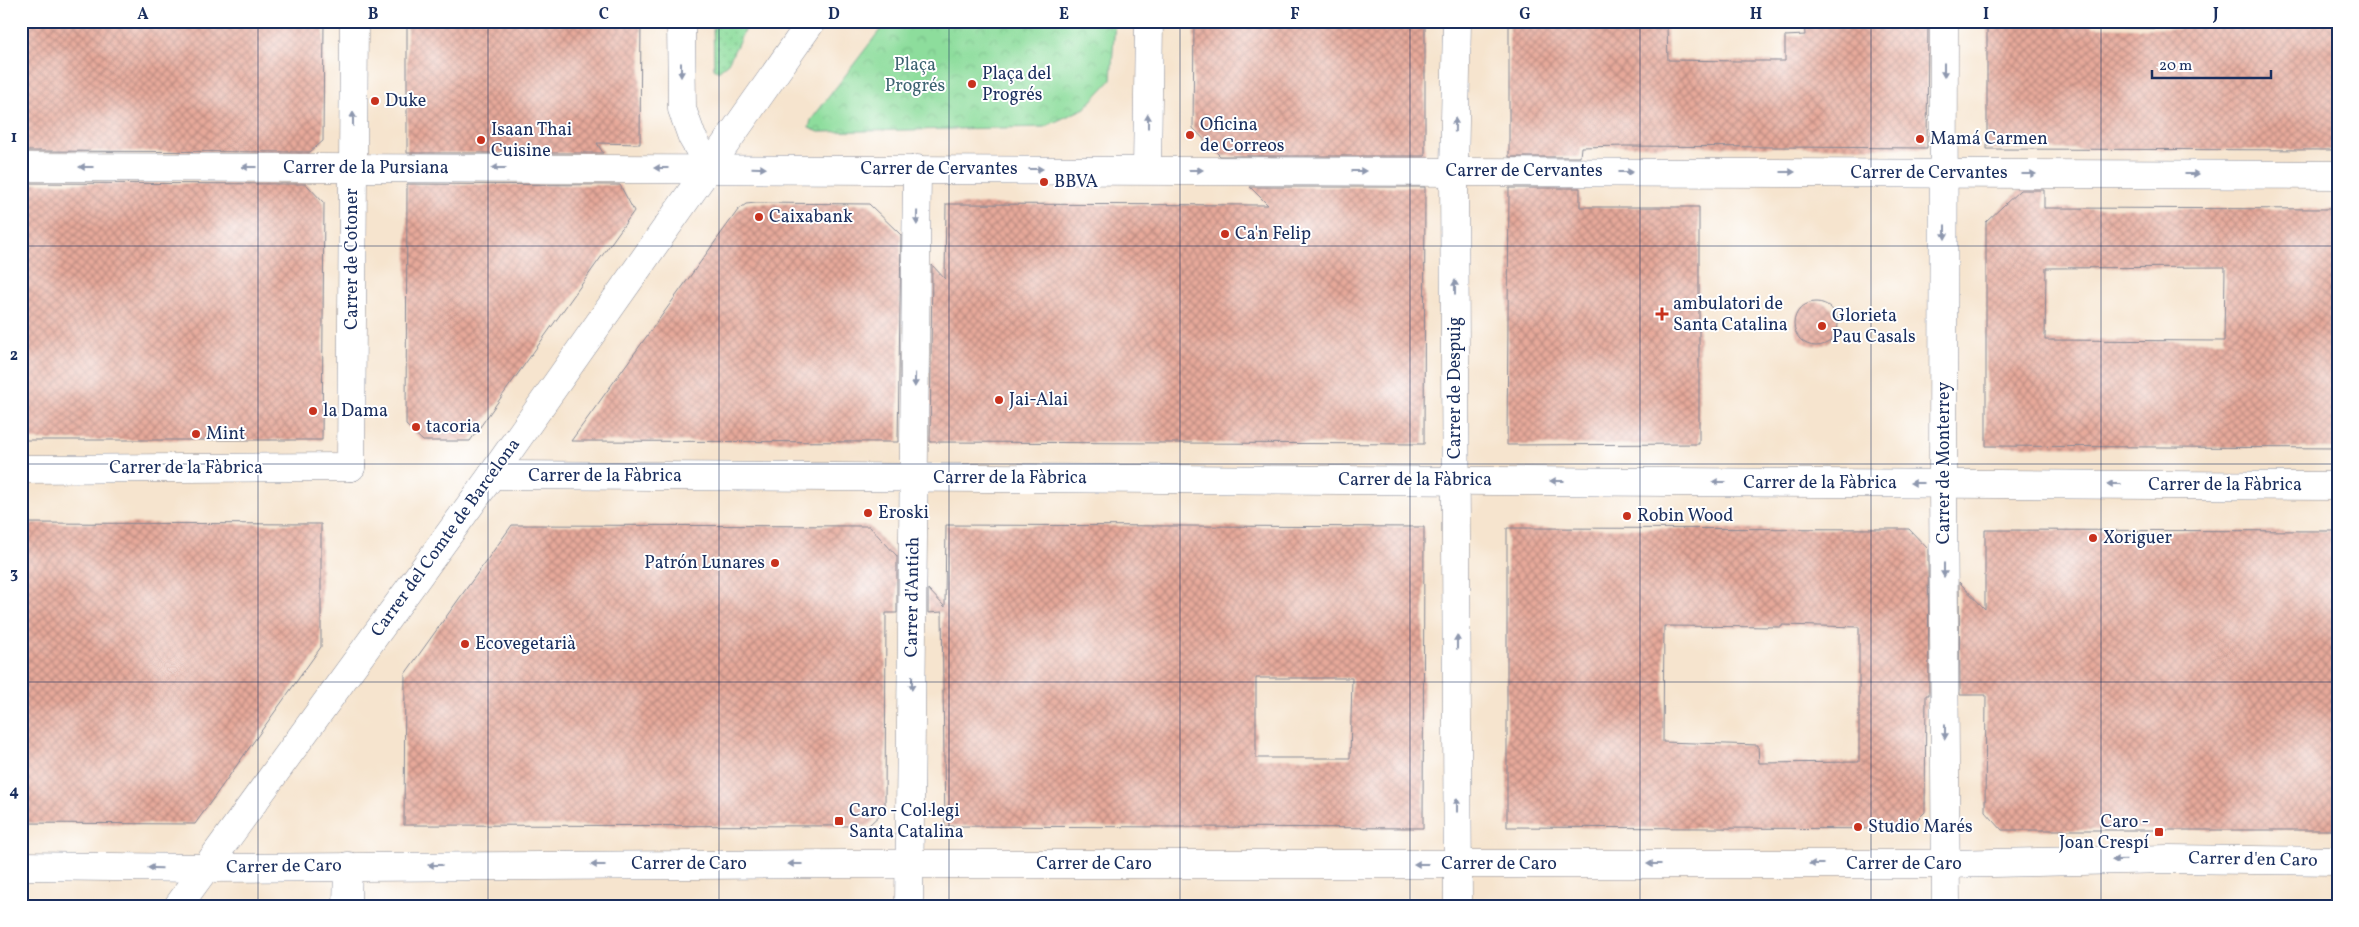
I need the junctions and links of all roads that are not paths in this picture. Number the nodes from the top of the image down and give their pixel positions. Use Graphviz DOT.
graph roads {
  1 [pos="354,21"];
  2 [pos="681,21"];
  3 [pos="812,21"];
  4 [pos="1149,21"];
  5 [pos="1457,21"];
  6 [pos="1944,21"];
  7 [pos="21,167"];
  8 [pos="352,168"];
  9 [pos="710,168"];
  10 [pos="917,169"];
  11 [pos="1147,170"];
  12 [pos="1454,171"];
  13 [pos="1945,173"];
  14 [pos="2338,175"];
  15 [pos="351,467"];
  16 [pos="21,469"];
  17 [pos="492,476"];
  18 [pos="914,477"];
  19 [pos="1456,481"];
  20 [pos="1943,483"];
  21 [pos="2338,486"];
  22 [pos="2168,859"];
  23 [pos="2338,861"];
  24 [pos="910,864"];
  25 [pos="1458,864"];
  26 [pos="1946,864"];
  27 [pos="21,866"];
  28 [pos="348,866"];
  29 [pos="204,868"];
  30 [pos="178,906"];
  31 [pos="347,906"];
  32 [pos="909,906"];
  33 [pos="1458,906"];
  34 [pos="1946,906"];
  8 -- 1 [label="street, Carrer de Cotoner, one-way"];
  2 -- 9 [label="street, one-way"];
  3 -- 9 [label="street"];
  11 -- 4 [label="street, one-way"];
  12 -- 5 [label="street, Carrer de Despuig, one-way"];
  6 -- 13 [label="street, Carrer de Monterrey, one-way"];
  8 -- 7 [label="street, Carrer de la Pursiana, one-way"];
  9 -- 8 [label="street, Carrer de la Pursiana, one-way"];
  8 -- 15 [label="street, Carrer de Cotoner"];
  9 -- 10 [label="street, Carrer de Cervantes, one-way"];
  9 -- 17 [label="street, Carrer del Comte de Barcelona"];
  10 -- 11 [label="street, Carrer de Cervantes, one-way"];
  10 -- 18 [label="street, Carrer d'Antich, one-way"];
  11 -- 12 [label="street, Carrer de Cervantes, one-way"];
  12 -- 13 [label="street, Carrer de Cervantes, one-way"];
  19 -- 12 [label="street, Carrer de Despuig, one-way"];
  13 -- 14 [label="street, Carrer de Cervantes, one-way"];
  13 -- 20 [label="street, Carrer de Monterrey, one-way"];
  15 -- 16 [label="street, Carrer de la Fàbrica"];
  17 -- 18 [label="street, Carrer de la Fàbrica"];
  17 -- 29 [label="street, Carrer del Comte de Barcelona"];
  18 -- 19 [label="street, Carrer de la Fàbrica"];
  18 -- 24 [label="street, Carrer d'Antich, one-way"];
  20 -- 19 [label="street, Carrer de la Fàbrica, one-way"];
  25 -- 19 [label="street, Carrer de Despuig, one-way"];
  21 -- 20 [label="street, Carrer de la Fàbrica, one-way"];
  20 -- 26 [label="street, Carrer de Monterrey, one-way"];
  22 -- 23 [label="street, Carrer d'en Caro"];
  22 -- 26 [label="street, Carrer de Caro, one-way"];
  25 -- 24 [label="street, Carrer de Caro, one-way"];
  24 -- 28 [label="street, Carrer de Caro, one-way"];
  24 -- 32 [label="street, Carrer d'Antich"];
  26 -- 25 [label="street, Carrer de Caro, one-way"];
  25 -- 33 [label="street, Carrer de Despuig"];
  26 -- 34 [label="street, Carrer de Monterrey"];
  29 -- 27 [label="street, Carrer de Caro, one-way"];
  28 -- 29 [label="street, Carrer de Caro"];
  28 -- 31 [label="street"];
  29 -- 30 [label="street, Carrer del Comte de Barcelona"];
}
